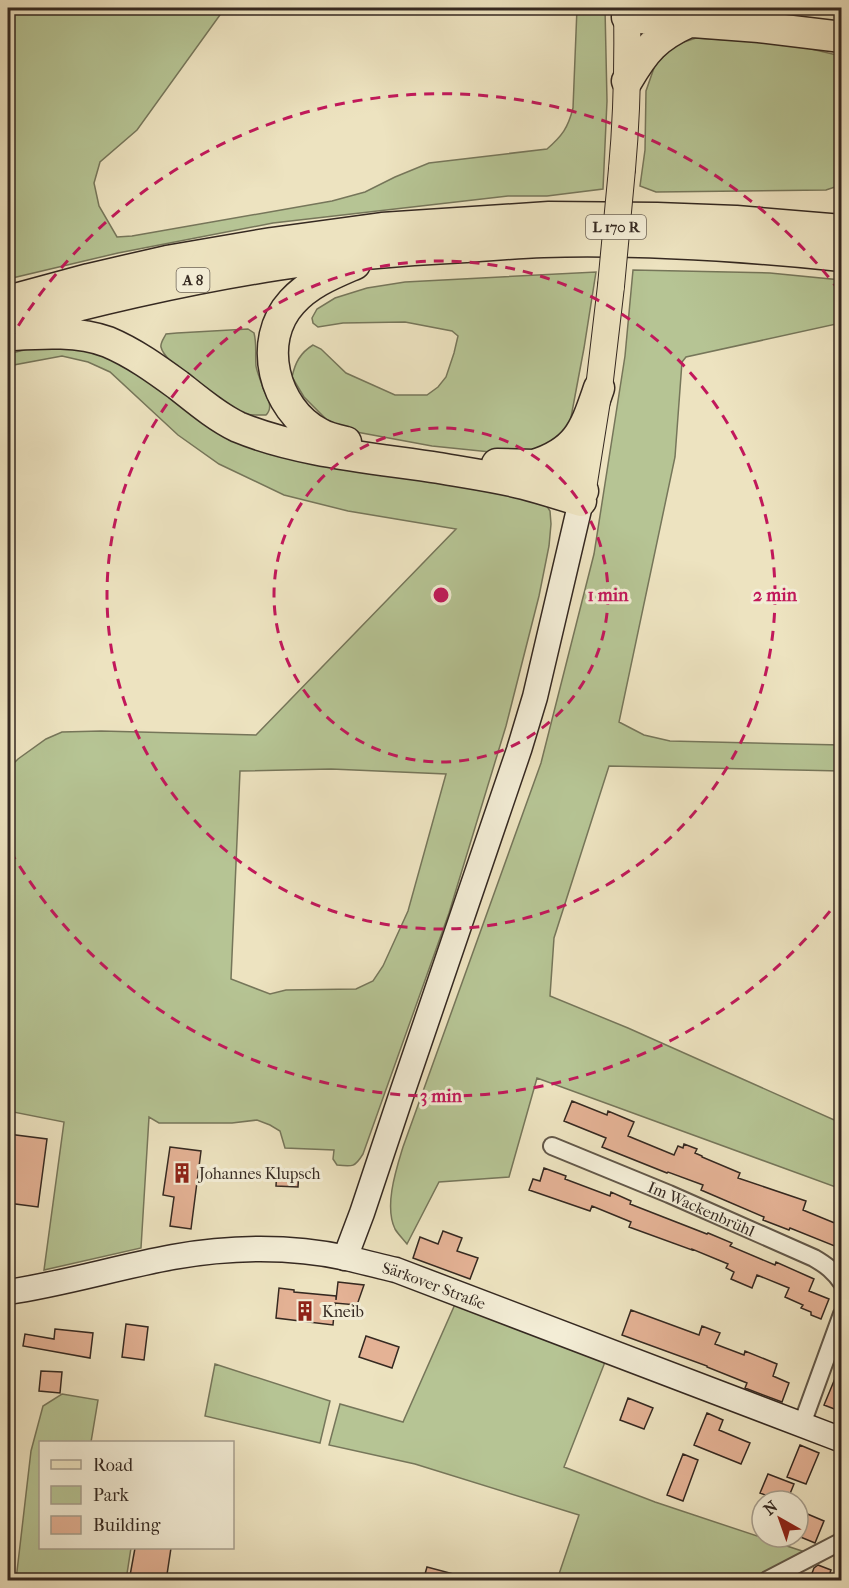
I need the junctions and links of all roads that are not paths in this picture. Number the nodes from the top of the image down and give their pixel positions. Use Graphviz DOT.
graph roads {
  1 [pos="627,12"];
  2 [pos="697,15"];
  3 [pos="842,27"];
  4 [pos="842,37"];
  5 [pos="627,81"];
  6 [pos="834,226"];
  7 [pos="382,251"];
  8 [pos="842,256"];
  9 [pos="8,301"];
  10 [pos="8,324"];
  11 [pos="8,335"];
  12 [pos="598,388"];
  13 [pos="534,465"];
  14 [pos="582,496"];
  15 [pos="552,1146"];
  16 [pos="345,1258"];
  17 [pos="842,1283"];
  18 [pos="8,1292"];
  19 [pos="842,1314"];
  20 [pos="802,1424"];
  21 [pos="842,1440"];
  22 [pos="842,1541"];
  23 [pos="767,1581"];
  1 -- 2 [label="highway"];
  1 -- 5 [label="main road, L 170 R"];
  2 -- 3 [label="highway"];
  2 -- 4 [label="highway"];
  2 -- 5 [label="highway"];
  5 -- 12 [label="main road, L 170 R, bridge"];
  6 -- 9 [label="highway, A 8"];
  7 -- 8 [label="highway, A 8"];
  7 -- 10 [label="highway, A 8"];
  7 -- 13 [label="highway"];
  11 -- 14 [label="highway"];
  12 -- 13 [label="highway"];
  12 -- 14 [label="main road, L 170 R"];
  13 -- 14 [label="highway"];
  14 -- 16 [label="main road, L 170 R"];
  15 -- 17 [label="street, Im Wackenbrühl"];
  16 -- 18 [label="main road, Särkover Straße"];
  16 -- 20 [label="main road, Särkover Straße"];
  19 -- 20 [label="street"];
  20 -- 21 [label="main road, Särkover Straße"];
  22 -- 23 [label="street"];
}
